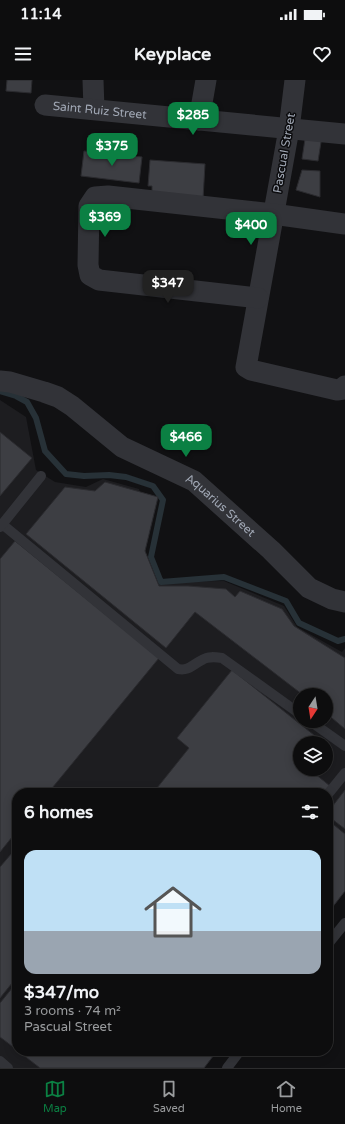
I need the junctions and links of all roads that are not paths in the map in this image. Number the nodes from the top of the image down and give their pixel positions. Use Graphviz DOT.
graph roads {
  1 [pos="93,80"];
  2 [pos="206,80"];
  3 [pos="295,80"];
  4 [pos="45,105"];
  5 [pos="94,109"];
  6 [pos="199,120"];
  7 [pos="289,129"];
  8 [pos="345,134"];
  9 [pos="273,214"];
  10 [pos="345,224"];
  11 [pos="258,298"];
  12 [pos="0,381"];
  13 [pos="345,386"];
  14 [pos="41,476"];
  15 [pos="1,526"];
  16 [pos="345,602"];
  17 [pos="293,709"];
  18 [pos="320,728"];
  19 [pos="345,746"];
  20 [pos="345,773"];
  21 [pos="333,788"];
  22 [pos="345,923"];
  23 [pos="333,938"];
  24 [pos="236,1056"];
  25 [pos="0,1061"];
  26 [pos="8,1068"];
  27 [pos="227,1068"];
  1 -- 5 [label="street"];
  2 -- 6 [label="street"];
  3 -- 7 [label="street, Pascual Street"];
  4 -- 5 [label="street, Saint Ruiz Street"];
  5 -- 6 [label="street, Saint Ruiz Street"];
  6 -- 7 [label="street, Saint Ruiz Street"];
  7 -- 8 [label="street, Saint Ruiz Street"];
  7 -- 9 [label="street, Pascual Street"];
  9 -- 10 [label="street"];
  9 -- 11 [label="street, Pascual Street"];
  9 -- 11 [label="street"];
  11 -- 13 [label="street, Pascual Street"];
  12 -- 16 [label="street, Aquarius Street"];
  14 -- 15 [label="lane"];
  15 -- 17 [label="lane"];
  18 -- 19 [label="lane"];
  20 -- 21 [label="lane"];
  22 -- 23 [label="lane"];
  24 -- 27 [label="lane"];
  25 -- 26 [label="lane"];
}
